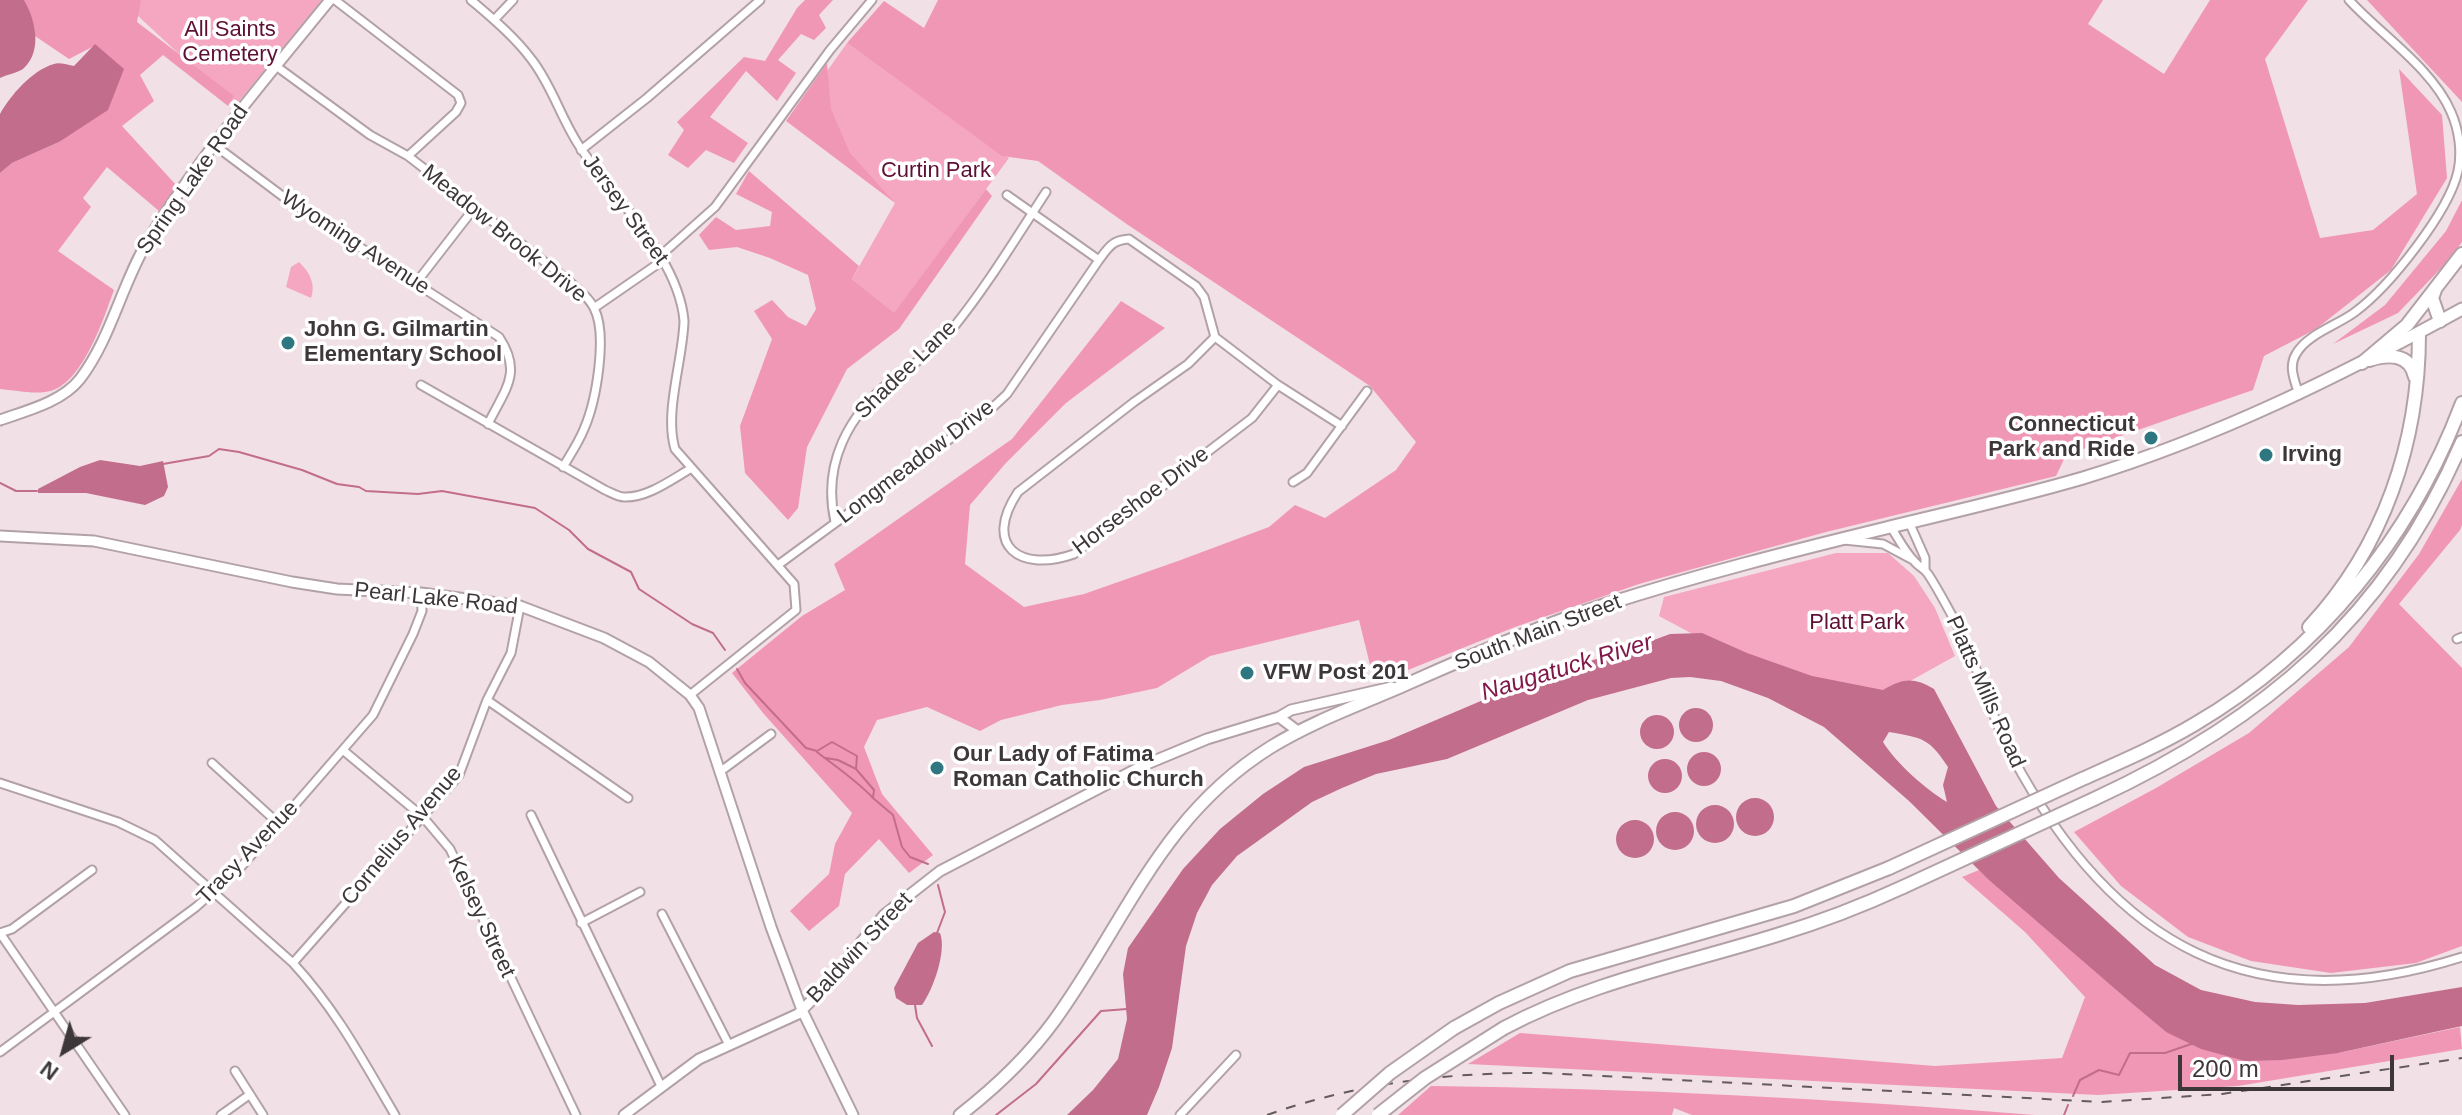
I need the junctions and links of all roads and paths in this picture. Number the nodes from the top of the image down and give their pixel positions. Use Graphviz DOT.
graph roads {
  1 [pos="332,0"];
  2 [pos="471,0"];
  3 [pos="513,0"];
  4 [pos="760,0"];
  5 [pos="872,0"];
  6 [pos="2349,0"];
  7 [pos="494,20"];
  8 [pos="276,66"];
  9 [pos="213,144"];
  10 [pos="581,150"];
  11 [pos="408,156"];
  12 [pos="1046,192"];
  13 [pos="1007,195"];
  14 [pos="475,207"];
  15 [pos="1032,214"];
  16 [pos="2462,254"];
  17 [pos="661,258"];
  18 [pos="1099,260"];
  19 [pos="416,283"];
  20 [pos="2436,287"];
  21 [pos="2462,307"];
  22 [pos="594,308"];
  23 [pos="2440,321"];
  24 [pos="2419,334"];
  25 [pos="1215,337"];
  26 [pos="2362,363"];
  27 [pos="421,385"];
  28 [pos="1278,385"];
  29 [pos="1367,391"];
  30 [pos="2299,395"];
  31 [pos="2415,395"];
  32 [pos="2462,403"];
  33 [pos="0,420"];
  34 [pos="488,424"];
  35 [pos="1342,426"];
  36 [pos="2462,442"];
  37 [pos="2462,454"];
  38 [pos="563,467"];
  39 [pos="690,469"];
  40 [pos="1293,482"];
  41 [pos="2438,493"];
  42 [pos="835,522"];
  43 [pos="1909,522"];
  44 [pos="1891,527"];
  45 [pos="0,536"];
  46 [pos="1842,539"];
  47 [pos="1914,562"];
  48 [pos="778,565"];
  49 [pos="1925,570"];
  50 [pos="421,593"];
  51 [pos="520,606"];
  52 [pos="1398,688"];
  53 [pos="690,695"];
  54 [pos="487,700"];
  55 [pos="2215,712"];
  56 [pos="1279,717"];
  57 [pos="1299,732"];
  58 [pos="771,734"];
  59 [pos="344,751"];
  60 [pos="212,763"];
  61 [pos="721,771"];
  62 [pos="0,783"];
  63 [pos="628,798"];
  64 [pos="531,815"];
  65 [pos="423,817"];
  66 [pos="279,824"];
  67 [pos="92,870"];
  68 [pos="215,892"];
  69 [pos="640,892"];
  70 [pos="662,914"];
  71 [pos="581,923"];
  72 [pos="0,933"];
  73 [pos="2462,957"];
  74 [pos="293,963"];
  75 [pos="802,1010"];
  76 [pos="53,1012"];
  77 [pos="729,1045"];
  78 [pos="0,1052"];
  79 [pos="1236,1055"];
  80 [pos="235,1071"];
  81 [pos="661,1086"];
  82 [pos="249,1095"];
  83 [pos="125,1115"];
  84 [pos="221,1115"];
  85 [pos="263,1115"];
  86 [pos="395,1115"];
  87 [pos="576,1115"];
  88 [pos="624,1115"];
  89 [pos="853,1115"];
  90 [pos="960,1115"];
  91 [pos="1180,1115"];
  92 [pos="1342,1115"];
  93 [pos="1378,1115"];
  1 -- 8 [label="main road, Spring Lake Road"];
  1 -- 11 [label="street"];
  2 -- 7 [label="street, Jersey Street"];
  3 -- 7 [label="street"];
  4 -- 10 [label="street"];
  5 -- 17 [label="street"];
  6 -- 30 [label="street"];
  7 -- 10 [label="street, Jersey Street"];
  8 -- 9 [label="main road, Spring Lake Road"];
  8 -- 11 [label="street, Meadow Brook Drive"];
  9 -- 19 [label="street, Wyoming Avenue"];
  9 -- 33 [label="main road, Spring Lake Road"];
  10 -- 17 [label="street, Jersey Street"];
  11 -- 14 [label="street, Meadow Brook Drive"];
  12 -- 15 [label="street, Shadee Lane"];
  13 -- 15 [label="street"];
  14 -- 19 [label="street"];
  14 -- 22 [label="street, Meadow Brook Drive"];
  15 -- 18 [label="street"];
  15 -- 42 [label="street, Shadee Lane"];
  16 -- 20 [label="highway"];
  17 -- 22 [label="street"];
  17 -- 39 [label="street, Jersey Street"];
  18 -- 25 [label="street, Longmeadow Drive"];
  18 -- 42 [label="street, Longmeadow Drive"];
  19 -- 34 [label="street, Wyoming Avenue"];
  20 -- 23 [label="highway"];
  20 -- 26 [label="highway"];
  21 -- 23 [label="main road, South Main Street"];
  22 -- 38 [label="street, Meadow Brook Drive"];
  23 -- 24 [label="main road, South Main Street"];
  24 -- 26 [label="main road, South Main Street"];
  24 -- 31 [label="highway"];
  25 -- 28 [label="street"];
  25 -- 28 [label="street, Horseshoe Drive"];
  26 -- 30 [label="main road, South Main Street"];
  26 -- 31 [label="highway"];
  27 -- 34 [label="street"];
  28 -- 35 [label="street"];
  29 -- 35 [label="street"];
  30 -- 43 [label="main road, South Main Street"];
  31 -- 55 [label="highway"];
  32 -- 55 [label="highway"];
  34 -- 38 [label="street"];
  35 -- 40 [label="street"];
  36 -- 41 [label="highway"];
  37 -- 41 [label="highway"];
  38 -- 39 [label="street"];
  39 -- 48 [label="street, Jersey Street"];
  41 -- 93 [label="highway, bridge"];
  42 -- 48 [label="street, Longmeadow Drive"];
  43 -- 44 [label="main road, South Main Street"];
  43 -- 49 [label="street, Platts Mills Road"];
  44 -- 46 [label="main road, South Main Street"];
  44 -- 47 [label="street, Platts Mills Road"];
  45 -- 50 [label="main road, Pearl Lake Road"];
  46 -- 47 [label="street, Platts Mills Road"];
  46 -- 52 [label="main road, South Main Street"];
  47 -- 49 [label="street, Platts Mills Road"];
  48 -- 53 [label="street, Jersey Street"];
  49 -- 73 [label="street, Platts Mills Road"];
  50 -- 51 [label="main road, Pearl Lake Road"];
  50 -- 59 [label="street, Tracy Avenue"];
  51 -- 53 [label="main road, Pearl Lake Road"];
  51 -- 54 [label="street, Cornelius Avenue"];
  52 -- 56 [label="main road, Baldwin Street"];
  52 -- 57 [label="main road, South Main Street"];
  53 -- 61 [label="main road, Pearl Lake Road"];
  54 -- 63 [label="street"];
  54 -- 65 [label="street, Cornelius Avenue"];
  55 -- 92 [label="highway, bridge"];
  56 -- 57 [label="main road"];
  56 -- 75 [label="main road, Baldwin Street"];
  57 -- 90 [label="main road, South Main Street"];
  58 -- 61 [label="street"];
  59 -- 65 [label="street, Kelsey Street"];
  59 -- 66 [label="street, Tracy Avenue"];
  60 -- 66 [label="street"];
  61 -- 75 [label="main road, Pearl Lake Road"];
  62 -- 68 [label="street"];
  64 -- 71 [label="street"];
  65 -- 74 [label="street, Cornelius Avenue"];
  65 -- 87 [label="street, Kelsey Street"];
  66 -- 68 [label="street, Tracy Avenue"];
  67 -- 72 [label="street"];
  68 -- 74 [label="street"];
  68 -- 76 [label="street, Tracy Avenue"];
  69 -- 71 [label="street"];
  70 -- 77 [label="street"];
  71 -- 81 [label="street"];
  72 -- 76 [label="street"];
  74 -- 86 [label="street"];
  75 -- 77 [label="main road, Baldwin Street"];
  75 -- 89 [label="main road, Pearl Lake Road"];
  76 -- 78 [label="street, Tracy Avenue"];
  76 -- 83 [label="street"];
  77 -- 81 [label="main road, Baldwin Street"];
  79 -- 91 [label="street"];
  80 -- 82 [label="street"];
  81 -- 88 [label="main road, Baldwin Street"];
  82 -- 84 [label="street"];
  82 -- 85 [label="street"];
}
